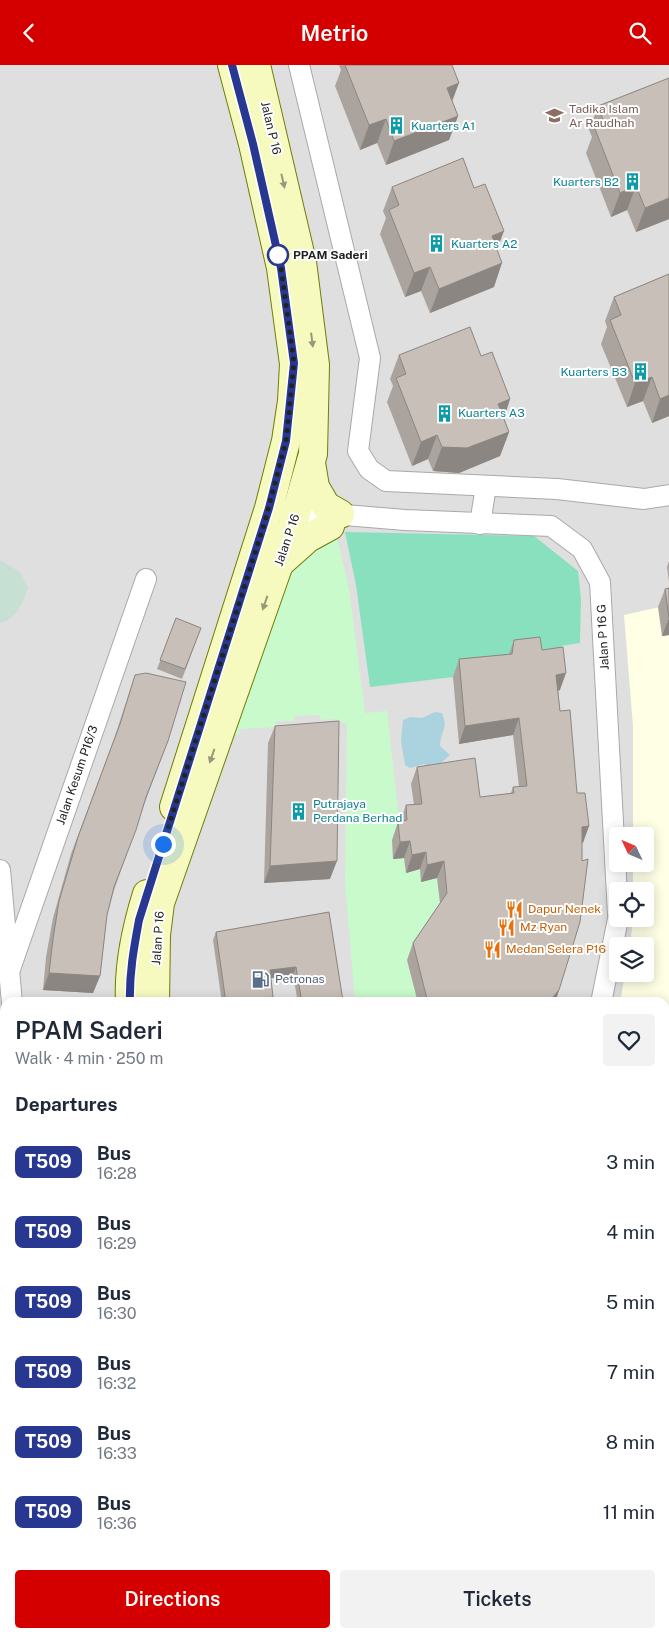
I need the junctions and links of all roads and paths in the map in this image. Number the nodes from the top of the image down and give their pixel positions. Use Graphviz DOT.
graph roads {
  1 [pos="232,65"];
  2 [pos="256,65"];
  3 [pos="300,65"];
  4 [pos="311,463"];
  5 [pos="486,487"];
  6 [pos="669,495"];
  7 [pos="267,515"];
  8 [pos="295,517"];
  9 [pos="335,520"];
  10 [pos="480,524"];
  11 [pos="279,564"];
  12 [pos="146,579"];
  13 [pos="0,870"];
  14 [pos="616,882"];
  15 [pos="616,927"];
  16 [pos="9,972"];
  17 [pos="11,997"];
  18 [pos="130,997"];
  19 [pos="155,997"];
  20 [pos="602,997"];
  1 -- 7 [label="street, Jalan P 16"];
  2 -- 4 [label="street, Jalan P 16, one-way"];
  3 -- 5 [label="street"];
  4 -- 8 [label="street, Jalan P 16"];
  4 -- 9 [label="street"];
  5 -- 6 [label="street"];
  5 -- 10 [label="street"];
  7 -- 8 [label="street, Jalan P 16 G"];
  7 -- 18 [label="street, Jalan P 16"];
  8 -- 9 [label="street, Jalan P 16 G"];
  8 -- 11 [label="street, Jalan P 16"];
  9 -- 10 [label="street, Jalan P 16 G"];
  9 -- 11 [label="street"];
  10 -- 14 [label="street, Jalan P 16 G"];
  11 -- 19 [label="street, Jalan P 16, one-way"];
  12 -- 16 [label="street, Jalan Kesum P16/3"];
  13 -- 16 [label="street, Jalan Kesum P16/3"];
  15 -- 20 [label="street"];
  16 -- 17 [label="street, Jalan Kesum P16/3"];
}
